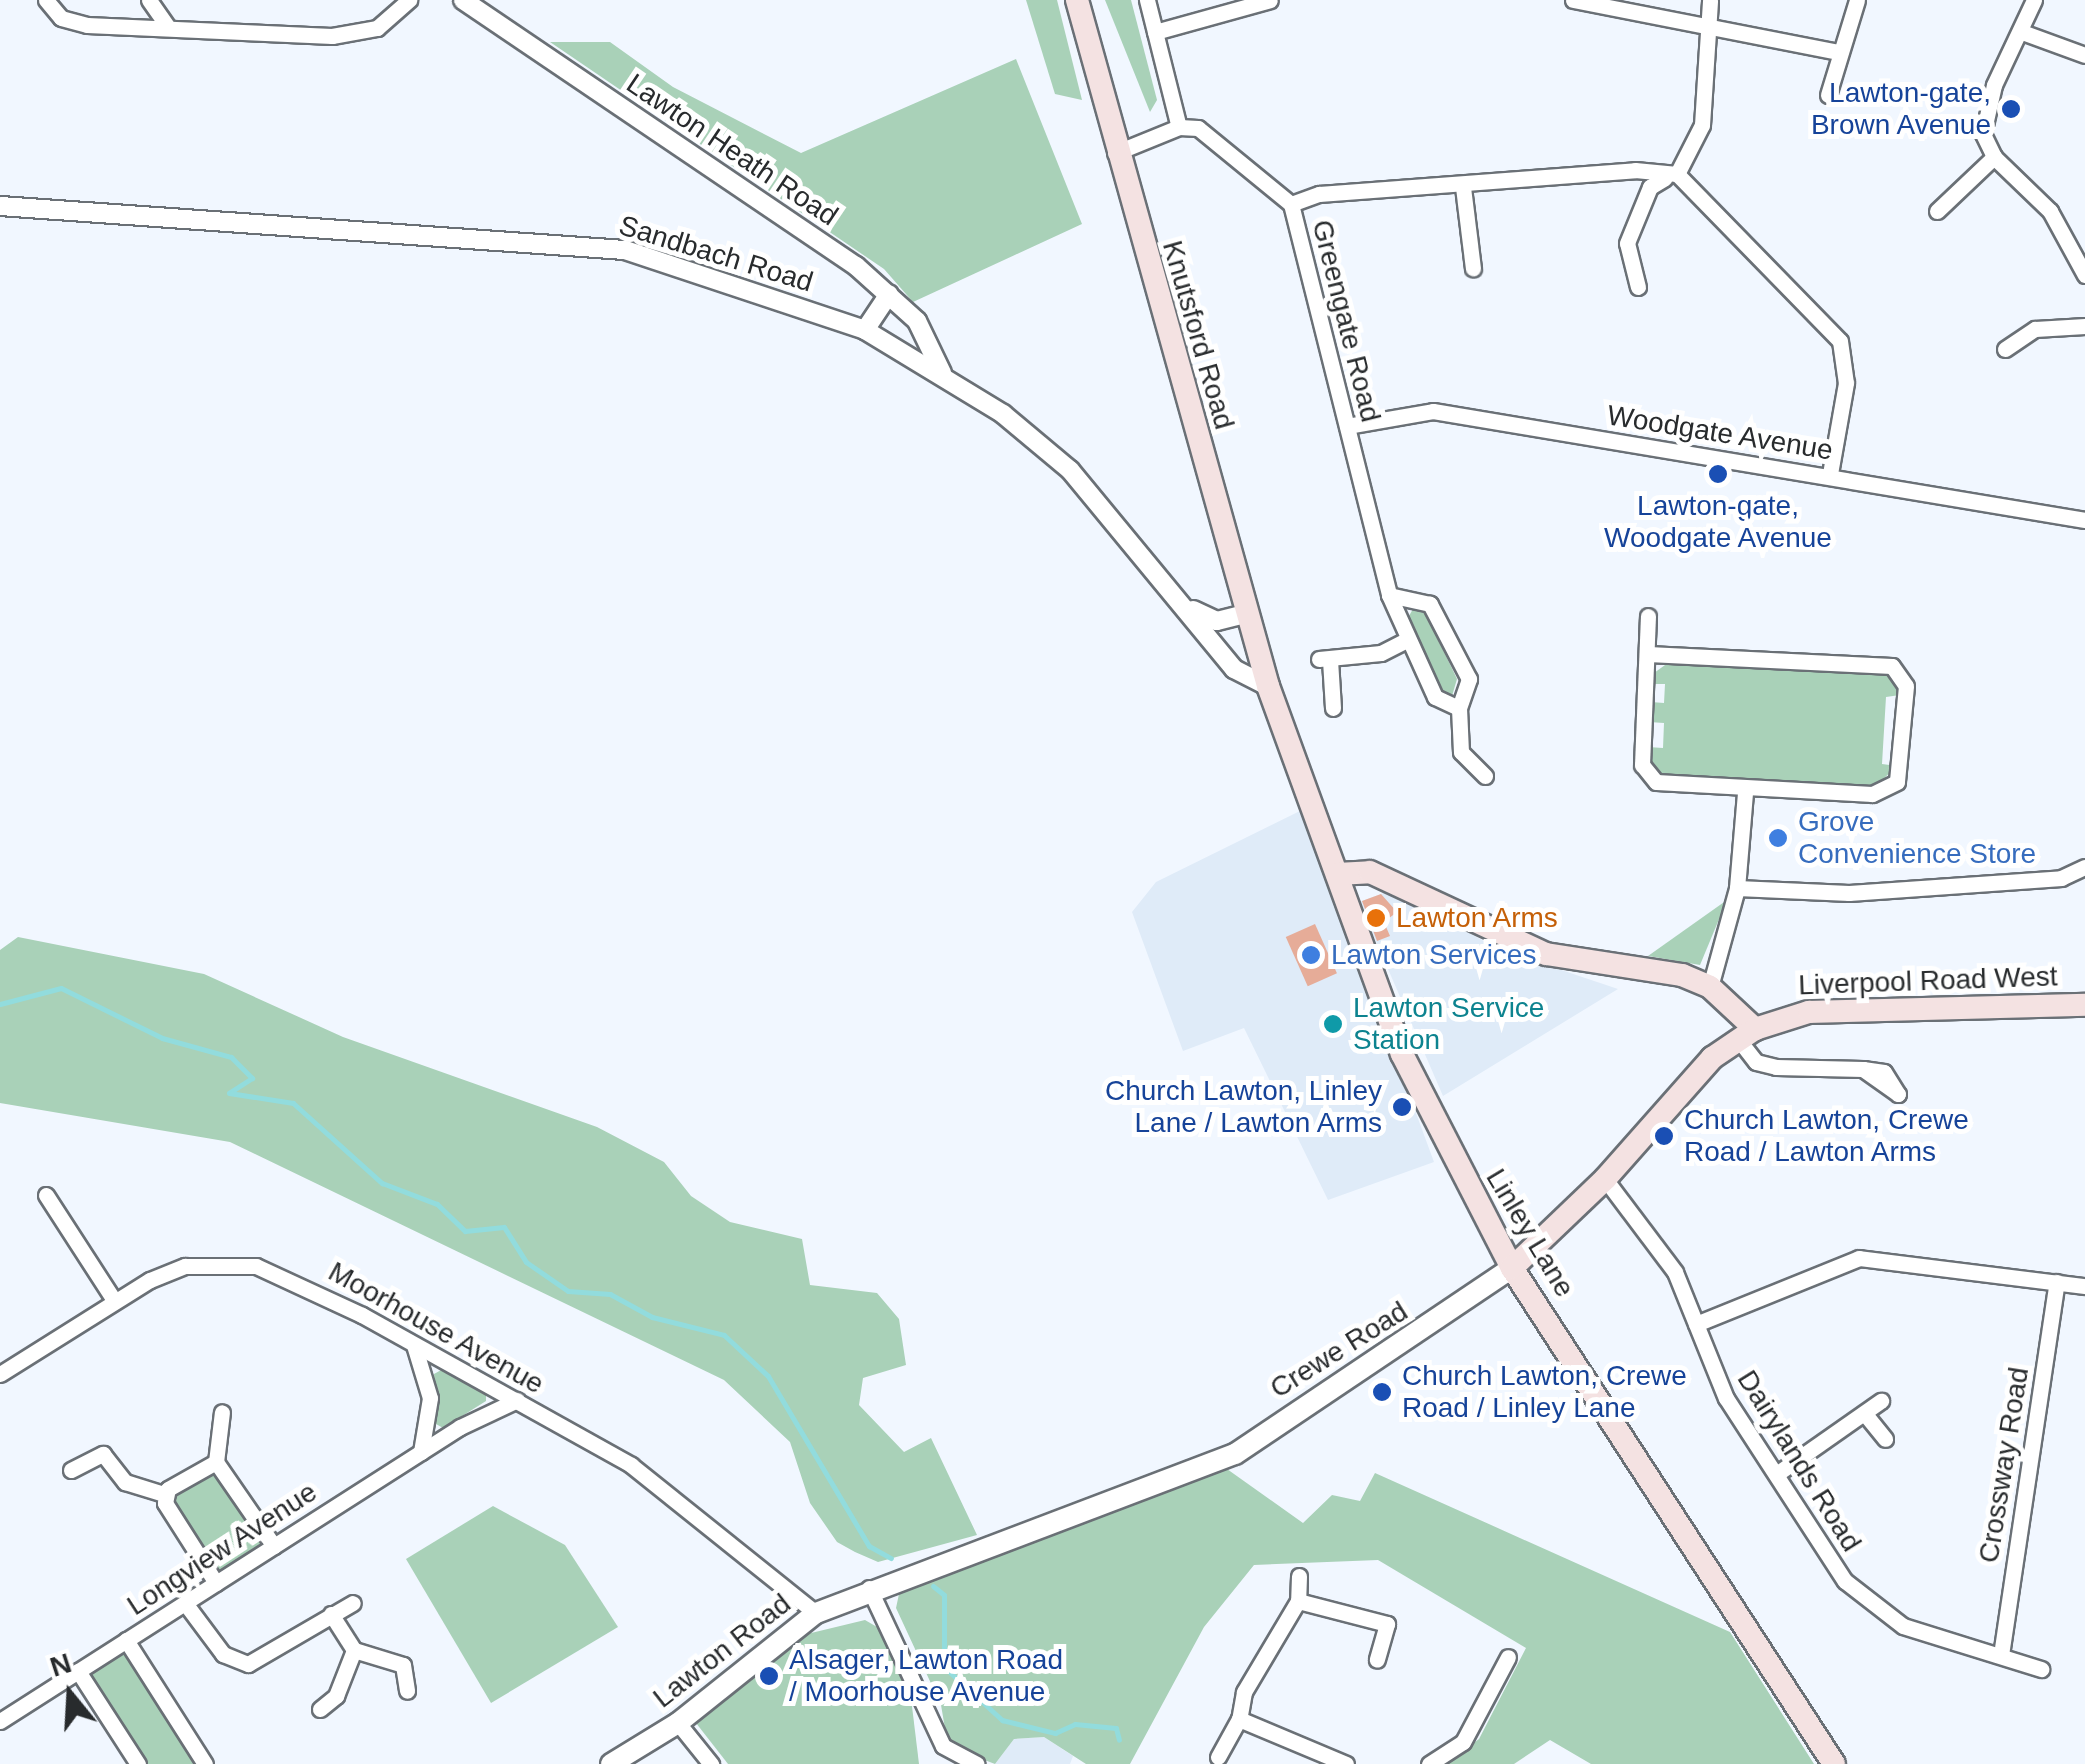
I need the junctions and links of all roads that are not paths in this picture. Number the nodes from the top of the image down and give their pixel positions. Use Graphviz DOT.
graph roads {
  1 [pos="46,0"];
  2 [pos="149,0"];
  3 [pos="408,0"];
  4 [pos="463,0"];
  5 [pos="1077,0"];
  6 [pos="1148,0"];
  7 [pos="1573,0"];
  8 [pos="1710,0"];
  9 [pos="1857,0"];
  10 [pos="2034,0"];
  11 [pos="1260,1"];
  12 [pos="168,26"];
  13 [pos="1707,26"];
  14 [pos="1155,32"];
  15 [pos="2022,32"];
  16 [pos="1840,52"];
  17 [pos="2085,55"];
  18 [pos="1828,95"];
  19 [pos="1179,128"];
  20 [pos="1115,153"];
  21 [pos="1994,157"];
  22 [pos="1671,176"];
  23 [pos="1464,186"];
  24 [pos="1291,204"];
  25 [pos="0,206"];
  26 [pos="1938,211"];
  27 [pos="1473,268"];
  28 [pos="2085,275"];
  29 [pos="1638,287"];
  30 [pos="889,294"];
  31 [pos="2085,326"];
  32 [pos="865,330"];
  33 [pos="2006,348"];
  34 [pos="942,373"];
  35 [pos="1347,426"];
  36 [pos="1830,474"];
  37 [pos="2085,520"];
  38 [pos="1389,595"];
  39 [pos="1188,608"];
  40 [pos="1248,613"];
  41 [pos="1648,616"];
  42 [pos="1405,641"];
  43 [pos="1648,654"];
  44 [pos="1268,686"];
  45 [pos="1333,708"];
  46 [pos="1459,708"];
  47 [pos="1485,776"];
  48 [pos="1745,792"];
  49 [pos="2085,867"];
  50 [pos="1336,874"];
  51 [pos="1736,888"];
  52 [pos="1710,987"];
  53 [pos="2085,1005"];
  54 [pos="1746,1034"];
  55 [pos="1863,1069"];
  56 [pos="1605,1179"];
  57 [pos="46,1195"];
  58 [pos="1512,1268"];
  59 [pos="2057,1282"];
  60 [pos="2085,1286"];
  61 [pos="114,1300"];
  62 [pos="1696,1324"];
  63 [pos="413,1344"];
  64 [pos="0,1374"];
  65 [pos="517,1400"];
  66 [pos="1880,1401"];
  67 [pos="222,1412"];
  68 [pos="1865,1414"];
  69 [pos="1885,1439"];
  70 [pos="421,1452"];
  71 [pos="216,1462"];
  72 [pos="71,1470"];
  73 [pos="1778,1472"];
  74 [pos="164,1494"];
  75 [pos="274,1546"];
  76 [pos="1298,1576"];
  77 [pos="216,1583"];
  78 [pos="870,1588"];
  79 [pos="1298,1601"];
  80 [pos="185,1603"];
  81 [pos="353,1603"];
  82 [pos="816,1613"];
  83 [pos="332,1614"];
  84 [pos="126,1640"];
  85 [pos="354,1650"];
  86 [pos="2001,1655"];
  87 [pos="1508,1657"];
  88 [pos="1377,1660"];
  89 [pos="2041,1669"];
  90 [pos="78,1671"];
  91 [pos="406,1691"];
  92 [pos="320,1710"];
  93 [pos="1240,1719"];
  94 [pos="0,1721"];
  95 [pos="678,1723"];
  96 [pos="1218,1757"];
  97 [pos="138,1764"];
  98 [pos="205,1764"];
  99 [pos="611,1764"];
  100 [pos="711,1764"];
  101 [pos="978,1764"];
  102 [pos="1346,1764"];
  103 [pos="1429,1764"];
  104 [pos="1834,1764"];
  1 -- 12 [label="street"];
  2 -- 12 [label="street"];
  3 -- 12 [label="street"];
  4 -- 30 [label="street, Lawton Heath Road"];
  5 -- 20 [label="main road, Knutsford Road"];
  6 -- 14 [label="street"];
  7 -- 13 [label="street"];
  8 -- 13 [label="street"];
  9 -- 16 [label="street"];
  10 -- 15 [label="street"];
  11 -- 14 [label="street"];
  13 -- 16 [label="street"];
  13 -- 22 [label="street"];
  14 -- 19 [label="street"];
  15 -- 17 [label="street"];
  15 -- 21 [label="street"];
  16 -- 18 [label="street"];
  19 -- 20 [label="street"];
  19 -- 24 [label="street, Greengate Road"];
  20 -- 40 [label="main road, Knutsford Road"];
  21 -- 26 [label="street"];
  21 -- 28 [label="street"];
  22 -- 23 [label="street"];
  22 -- 29 [label="street"];
  22 -- 36 [label="street"];
  23 -- 24 [label="street"];
  23 -- 27 [label="street"];
  24 -- 35 [label="street, Greengate Road"];
  25 -- 32 [label="street, Sandbach Road"];
  30 -- 32 [label="street"];
  30 -- 34 [label="street, Lawton Heath Road"];
  31 -- 33 [label="street"];
  32 -- 34 [label="street, Sandbach Road"];
  34 -- 39 [label="street, Sandbach Road"];
  35 -- 36 [label="street, Woodgate Avenue"];
  35 -- 38 [label="street, Greengate Road"];
  36 -- 37 [label="street, Woodgate Avenue"];
  38 -- 42 [label="street, Greengate Road"];
  38 -- 46 [label="street"];
  39 -- 40 [label="street"];
  39 -- 44 [label="street, Sandbach Road"];
  40 -- 44 [label="main road, Knutsford Road"];
  41 -- 43 [label="street"];
  42 -- 45 [label="street"];
  42 -- 46 [label="street, Greengate Road"];
  43 -- 48 [label="street"];
  43 -- 48 [label="street"];
  44 -- 50 [label="main road, Linley Lane"];
  46 -- 47 [label="street"];
  48 -- 51 [label="street"];
  49 -- 51 [label="street"];
  50 -- 52 [label="main road"];
  50 -- 58 [label="main road, Linley Lane"];
  51 -- 52 [label="street"];
  52 -- 54 [label="main road"];
  53 -- 54 [label="main road, Liverpool Road West"];
  54 -- 55 [label="street"];
  54 -- 56 [label="main road, Crewe Road"];
  56 -- 58 [label="main road, Crewe Road"];
  56 -- 62 [label="street, Dairylands Road"];
  57 -- 61 [label="street"];
  58 -- 78 [label="main road, Crewe Road"];
  58 -- 104 [label="main road, Linley Lane"];
  59 -- 60 [label="street"];
  59 -- 62 [label="street"];
  59 -- 86 [label="street, Crossway Road"];
  61 -- 63 [label="street, Moorhouse Avenue"];
  61 -- 64 [label="street, Moorhouse Avenue"];
  62 -- 73 [label="street, Dairylands Road"];
  63 -- 65 [label="street, Moorhouse Avenue"];
  63 -- 70 [label="street"];
  65 -- 70 [label="street, Longview Avenue"];
  65 -- 82 [label="street, Moorhouse Avenue"];
  66 -- 68 [label="street"];
  67 -- 71 [label="street"];
  68 -- 69 [label="street"];
  68 -- 73 [label="street"];
  70 -- 75 [label="street, Longview Avenue"];
  71 -- 74 [label="street"];
  71 -- 75 [label="street"];
  72 -- 74 [label="street"];
  73 -- 86 [label="street, Dairylands Road"];
  74 -- 77 [label="street"];
  75 -- 77 [label="street, Longview Avenue"];
  76 -- 79 [label="street"];
  77 -- 80 [label="street, Longview Avenue"];
  78 -- 82 [label="main road, Lawton Road"];
  78 -- 101 [label="street"];
  79 -- 88 [label="street"];
  79 -- 93 [label="street"];
  80 -- 83 [label="street"];
  80 -- 84 [label="street, Longview Avenue"];
  81 -- 83 [label="street"];
  82 -- 95 [label="main road, Lawton Road"];
  83 -- 85 [label="street"];
  84 -- 90 [label="street, Longview Avenue"];
  84 -- 98 [label="street"];
  85 -- 91 [label="street"];
  85 -- 92 [label="street"];
  86 -- 89 [label="street, Dairylands Road"];
  87 -- 103 [label="street"];
  90 -- 94 [label="street, Longview Avenue"];
  90 -- 97 [label="street"];
  93 -- 96 [label="street"];
  93 -- 102 [label="street"];
  95 -- 99 [label="main road, Lawton Road"];
  95 -- 100 [label="street"];
}
